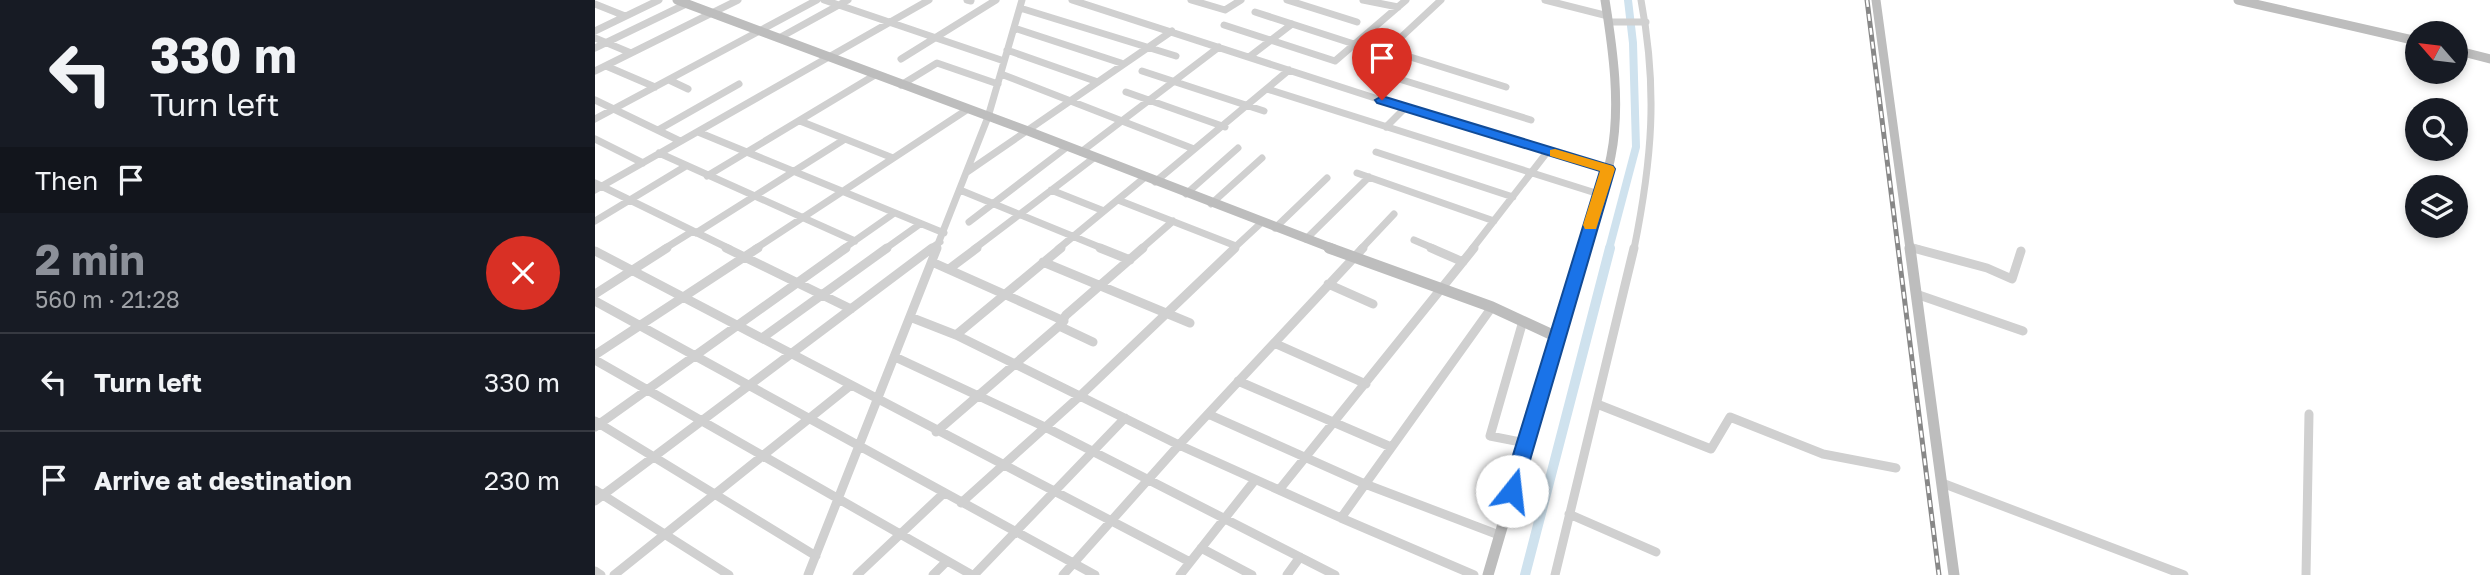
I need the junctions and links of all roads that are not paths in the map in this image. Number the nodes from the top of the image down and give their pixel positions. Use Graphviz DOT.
graph roads {
  1 [pos="659,0"];
  2 [pos="739,0"];
  3 [pos="817,0"];
  4 [pos="824,0"];
  5 [pos="848,0"];
  6 [pos="929,0"];
  7 [pos="996,0"];
  8 [pos="1072,0"];
  9 [pos="1191,0"];
  10 [pos="1219,0"];
  11 [pos="1241,0"];
  12 [pos="1287,0"];
  13 [pos="1363,0"];
  14 [pos="1406,0"];
  15 [pos="1426,0"];
  16 [pos="1545,0"];
  17 [pos="1605,0"];
  18 [pos="1641,0"];
  19 [pos="1876,0"];
  20 [pos="2238,0"];
  21 [pos="682,2"];
  22 [pos="1304,2"];
  23 [pos="1439,2"];
  24 [pos="595,4"];
  25 [pos="1021,4"];
  26 [pos="839,5"];
  27 [pos="1211,6"];
  28 [pos="1398,7"];
  29 [pos="1255,12"];
  30 [pos="711,13"];
  31 [pos="625,16"];
  32 [pos="1612,20"];
  33 [pos="1357,22"];
  34 [pos="1644,22"];
  35 [pos="891,23"];
  36 [pos="1291,24"];
  37 [pos="1224,25"];
  38 [pos="1014,28"];
  39 [pos="595,31"];
  40 [pos="761,31"];
  41 [pos="1172,32"];
  42 [pos="595,38"];
  43 [pos="779,38"];
  44 [pos="935,38"];
  45 [pos="2405,38"];
  46 [pos="1271,39"];
  47 [pos="606,43"];
  48 [pos="1354,44"];
  49 [pos="1219,47"];
  50 [pos="595,48"];
  51 [pos="1149,48"];
  52 [pos="1007,50"];
  53 [pos="1388,50"];
  54 [pos="631,53"];
  55 [pos="2468,53"];
  56 [pos="1176,56"];
  57 [pos="831,57"];
  58 [pos="1249,57"];
  59 [pos="901,59"];
  60 [pos="2490,59"];
  61 [pos="1004,61"];
  62 [pos="1121,63"];
  63 [pos="606,66"];
  64 [pos="1289,70"];
  65 [pos="595,71"];
  66 [pos="1142,71"];
  67 [pos="1000,74"];
  68 [pos="875,75"];
  69 [pos="669,80"];
  70 [pos="1095,81"];
  71 [pos="1174,82"];
  72 [pos="739,84"];
  73 [pos="997,84"];
  74 [pos="901,85"];
  75 [pos="1506,87"];
  76 [pos="655,88"];
  77 [pos="688,89"];
  78 [pos="1267,89"];
  79 [pos="1126,92"];
  80 [pos="595,100"];
  81 [pos="1150,101"];
  82 [pos="1072,102"];
  83 [pos="1247,105"];
  84 [pos="1405,108"];
  85 [pos="615,109"];
  86 [pos="968,109"];
  87 [pos="1264,111"];
  88 [pos="988,117"];
  89 [pos="595,119"];
  90 [pos="1531,120"];
  91 [pos="800,121"];
  92 [pos="1123,122"];
  93 [pos="1224,126"];
  94 [pos="1386,127"];
  95 [pos="658,130"];
  96 [pos="1028,131"];
  97 [pos="698,132"];
  98 [pos="595,139"];
  99 [pos="845,139"];
  100 [pos="680,142"];
  101 [pos="1067,147"];
  102 [pos="1238,148"];
  103 [pos="1194,149"];
  104 [pos="1548,151"];
  105 [pos="748,152"];
  106 [pos="1081,152"];
  107 [pos="1375,152"];
  108 [pos="659,153"];
  109 [pos="1095,157"];
  110 [pos="893,158"];
  111 [pos="1262,158"];
  112 [pos="643,163"];
  113 [pos="686,166"];
  114 [pos="1608,169"];
  115 [pos="794,172"];
  116 [pos="967,172"];
  117 [pos="1357,173"];
  118 [pos="1530,174"];
  119 [pos="707,176"];
  120 [pos="1369,177"];
  121 [pos="1144,178"];
  122 [pos="1327,178"];
  123 [pos="1155,182"];
  124 [pos="597,187"];
  125 [pos="960,190"];
  126 [pos="1051,190"];
  127 [pos="842,192"];
  128 [pos="1186,194"];
  129 [pos="1602,195"];
  130 [pos="753,197"];
  131 [pos="1513,197"];
  132 [pos="629,200"];
  133 [pos="1118,200"];
  134 [pos="993,203"];
  135 [pos="1211,204"];
  136 [pos="1104,211"];
  137 [pos="893,214"];
  138 [pos="1394,214"];
  139 [pos="1020,215"];
  140 [pos="802,218"];
  141 [pos="1495,220"];
  142 [pos="595,221"];
  143 [pos="1173,221"];
  144 [pos="969,222"];
  145 [pos="1261,223"];
  146 [pos="921,225"];
  147 [pos="1275,228"];
  148 [pos="695,232"];
  149 [pos="942,237"];
  150 [pos="1073,237"];
  151 [pos="1306,239"];
  152 [pos="1414,240"];
  153 [pos="855,241"];
  154 [pos="1236,246"];
  155 [pos="1910,247"];
  156 [pos="595,251"];
  157 [pos="2021,251"];
  158 [pos="744,257"];
  159 [pos="1353,257"];
  160 [pos="1130,260"];
  161 [pos="932,262"];
  162 [pos="1043,262"];
  163 [pos="1463,262"];
  164 [pos="949,269"];
  165 [pos="632,270"];
  166 [pos="796,282"];
  167 [pos="1328,284"];
  168 [pos="1099,287"];
  169 [pos="1441,290"];
  170 [pos="595,294"];
  171 [pos="1005,294"];
  172 [pos="1916,294"];
  173 [pos="821,295"];
  174 [pos="682,298"];
  175 [pos="595,300"];
  176 [pos="1373,304"];
  177 [pos="1492,307"];
  178 [pos="851,309"];
  179 [pos="1165,313"];
  180 [pos="911,317"];
  181 [pos="1523,321"];
  182 [pos="1062,323"];
  183 [pos="1190,323"];
  184 [pos="737,325"];
  185 [pos="640,326"];
  186 [pos="2023,331"];
  187 [pos="957,335"];
  188 [pos="1557,337"];
  189 [pos="762,338"];
  190 [pos="1093,342"];
  191 [pos="1274,343"];
  192 [pos="792,354"];
  193 [pos="695,356"];
  194 [pos="595,357"];
  195 [pos="895,357"];
  196 [pos="1017,363"];
  197 [pos="1238,381"];
  198 [pos="1366,384"];
  199 [pos="749,386"];
  200 [pos="851,386"];
  201 [pos="647,390"];
  202 [pos="980,395"];
  203 [pos="1080,396"];
  204 [pos="878,400"];
  205 [pos="1597,404"];
  206 [pos="1208,414"];
  207 [pos="2309,414"];
  208 [pos="1125,418"];
  209 [pos="809,419"];
  210 [pos="701,421"];
  211 [pos="1334,423"];
  212 [pos="597,424"];
  213 [pos="1045,427"];
  214 [pos="936,432"];
  215 [pos="1526,443"];
  216 [pos="1179,445"];
  217 [pos="859,447"];
  218 [pos="1391,447"];
  219 [pos="1092,453"];
  220 [pos="763,456"];
  221 [pos="652,458"];
  222 [pos="1306,458"];
  223 [pos="1000,467"];
  224 [pos="1896,468"];
  225 [pos="1148,480"];
  226 [pos="1255,480"];
  227 [pos="1942,483"];
  228 [pos="1365,484"];
  229 [pos="1279,491"];
  230 [pos="944,493"];
  231 [pos="1054,493"];
  232 [pos="598,495"];
  233 [pos="714,495"];
  234 [pos="839,498"];
  235 [pos="961,503"];
  236 [pos="1569,514"];
  237 [pos="1341,518"];
  238 [pos="1224,519"];
  239 [pos="1111,522"];
  240 [pos="1016,533"];
  241 [pos="901,534"];
  242 [pos="664,536"];
  243 [pos="1499,536"];
  244 [pos="1201,548"];
  245 [pos="1656,552"];
  246 [pos="816,556"];
  247 [pos="1300,557"];
  248 [pos="947,561"];
  249 [pos="1190,562"];
  250 [pos="1073,564"];
  251 [pos="595,570"];
  252 [pos="601,575"];
  253 [pos="614,575"];
  254 [pos="729,575"];
  255 [pos="808,575"];
  256 [pos="857,575"];
  257 [pos="933,575"];
  258 [pos="973,575"];
  259 [pos="1063,575"];
  260 [pos="1095,575"];
  261 [pos="1180,575"];
  262 [pos="1252,575"];
  263 [pos="1287,575"];
  264 [pos="1335,575"];
  265 [pos="1473,575"];
  266 [pos="1488,575"];
  267 [pos="1555,575"];
  268 [pos="1954,575"];
  269 [pos="2184,575"];
  270 [pos="2306,575"];
  1 -- 31 [label="street"];
  2 -- 30 [label="street"];
  3 -- 40 [label="street"];
  4 -- 26 [label="street"];
  5 -- 26 [label="street"];
  6 -- 35 [label="street"];
  7 -- 44 [label="street"];
  8 -- 41 [label="street"];
  9 -- 27 [label="street"];
  10 -- 27 [label="street"];
  11 -- 27 [label="street"];
  12 -- 22 [label="street"];
  13 -- 28 [label="street"];
  14 -- 28 [label="street"];
  15 -- 23 [label="street"];
  16 -- 32 [label="street"];
  17 -- 32 [label="street"];
  18 -- 34 [label="street"];
  19 -- 155 [label="street"];
  20 -- 45 [label="street"];
  21 -- 30 [label="street"];
  21 -- 47 [label="street"];
  22 -- 33 [label="street"];
  23 -- 53 [label="street"];
  24 -- 31 [label="street"];
  25 -- 38 [label="street"];
  25 -- 51 [label="street"];
  26 -- 35 [label="street"];
  26 -- 43 [label="street"];
  28 -- 48 [label="street"];
  29 -- 36 [label="street"];
  30 -- 40 [label="street"];
  30 -- 54 [label="street"];
  31 -- 39 [label="street"];
  32 -- 34 [label="street"];
  32 -- 114 [label="street"];
  34 -- 205 [label="street"];
  35 -- 44 [label="street"];
  35 -- 57 [label="street"];
  36 -- 46 [label="street"];
  36 -- 48 [label="street"];
  37 -- 46 [label="street"];
  38 -- 52 [label="street"];
  38 -- 62 [label="street"];
  40 -- 43 [label="street"];
  40 -- 69 [label="street"];
  41 -- 49 [label="street"];
  41 -- 51 [label="street"];
  42 -- 47 [label="street"];
  43 -- 57 [label="street"];
  44 -- 59 [label="street"];
  44 -- 61 [label="street"];
  46 -- 48 [label="street"];
  46 -- 58 [label="street"];
  47 -- 50 [label="street"];
  47 -- 54 [label="street"];
  49 -- 58 [label="street"];
  49 -- 71 [label="street"];
  51 -- 56 [label="street"];
  51 -- 82 [label="street"];
  52 -- 61 [label="street"];
  52 -- 70 [label="street"];
  53 -- 75 [label="street"];
  53 -- 90 [label="street"];
  54 -- 63 [label="street"];
  55 -- 60 [label="street"];
  57 -- 68 [label="street"];
  57 -- 97 [label="street"];
  58 -- 64 [label="street"];
  61 -- 67 [label="street"];
  63 -- 65 [label="street"];
  63 -- 76 [label="street"];
  64 -- 78 [label="street"];
  64 -- 84 [label="street"];
  66 -- 71 [label="street"];
  67 -- 73 [label="street"];
  67 -- 82 [label="street"];
  68 -- 74 [label="street"];
  68 -- 91 [label="street"];
  69 -- 76 [label="street"];
  69 -- 77 [label="street"];
  71 -- 81 [label="street"];
  71 -- 83 [label="street"];
  72 -- 95 [label="street"];
  73 -- 74 [label="street"];
  73 -- 88 [label="street"];
  74 -- 86 [label="street"];
  76 -- 85 [label="street"];
  78 -- 83 [label="street"];
  78 -- 94 [label="street"];
  79 -- 81 [label="street"];
  80 -- 85 [label="street"];
  81 -- 92 [label="street"];
  81 -- 93 [label="street"];
  82 -- 92 [label="street"];
  82 -- 96 [label="street"];
  83 -- 87 [label="street"];
  83 -- 93 [label="street"];
  84 -- 94 [label="street"];
  84 -- 104 [label="street"];
  85 -- 89 [label="street"];
  85 -- 95 [label="street"];
  86 -- 88 [label="street"];
  86 -- 110 [label="street"];
  88 -- 96 [label="street"];
  88 -- 116 [label="street"];
  91 -- 99 [label="street"];
  91 -- 105 [label="street"];
  92 -- 103 [label="street"];
  92 -- 106 [label="street"];
  93 -- 103 [label="street"];
  94 -- 118 [label="street"];
  95 -- 100 [label="street"];
  96 -- 101 [label="street"];
  96 -- 116 [label="street"];
  97 -- 100 [label="street"];
  97 -- 105 [label="street"];
  98 -- 112 [label="street"];
  99 -- 110 [label="street"];
  99 -- 115 [label="street"];
  100 -- 108 [label="street"];
  101 -- 106 [label="street"];
  101 -- 134 [label="street"];
  102 -- 128 [label="street"];
  103 -- 123 [label="street"];
  104 -- 114 [label="street"];
  104 -- 118 [label="street"];
  105 -- 115 [label="street"];
  105 -- 119 [label="street"];
  106 -- 109 [label="street"];
  107 -- 131 [label="street"];
  108 -- 112 [label="street"];
  108 -- 113 [label="street"];
  109 -- 121 [label="street"];
  109 -- 126 [label="street"];
  110 -- 127 [label="street"];
  111 -- 135 [label="street"];
  112 -- 124 [label="street"];
  113 -- 119 [label="street"];
  113 -- 132 [label="street"];
  114 -- 129 [label="street"];
  115 -- 127 [label="street"];
  115 -- 130 [label="street"];
  116 -- 125 [label="street"];
  117 -- 120 [label="street"];
  118 -- 129 [label="street"];
  118 -- 131 [label="street"];
  119 -- 130 [label="street"];
  120 -- 141 [label="street"];
  120 -- 151 [label="street"];
  121 -- 123 [label="street"];
  121 -- 133 [label="street"];
  122 -- 147 [label="street"];
  123 -- 128 [label="street"];
  124 -- 132 [label="street"];
  125 -- 134 [label="street"];
  125 -- 149 [label="street"];
  126 -- 136 [label="street"];
  126 -- 139 [label="street"];
  127 -- 137 [label="street"];
  127 -- 140 [label="street"];
  128 -- 135 [label="street"];
  129 -- 188 [label="street"];
  130 -- 140 [label="street"];
  130 -- 148 [label="street"];
  131 -- 141 [label="street"];
  132 -- 142 [label="street"];
  132 -- 148 [label="street"];
  133 -- 136 [label="street"];
  133 -- 143 [label="street"];
  134 -- 139 [label="street"];
  134 -- 144 [label="street"];
  135 -- 145 [label="street"];
  136 -- 150 [label="street"];
  137 -- 146 [label="street"];
  137 -- 153 [label="street"];
  138 -- 159 [label="street"];
  139 -- 150 [label="street"];
  139 -- 164 [label="street"];
  140 -- 153 [label="street"];
  140 -- 158 [label="street"];
  141 -- 163 [label="street"];
  143 -- 154 [label="street"];
  143 -- 160 [label="street"];
  145 -- 147 [label="street"];
  145 -- 154 [label="street"];
  146 -- 149 [label="street"];
  146 -- 173 [label="street"];
  147 -- 151 [label="street"];
  148 -- 158 [label="street"];
  148 -- 165 [label="street"];
  149 -- 161 [label="street"];
  149 -- 178 [label="street"];
  150 -- 160 [label="street"];
  150 -- 162 [label="street"];
  151 -- 159 [label="street"];
  152 -- 163 [label="street"];
  153 -- 166 [label="street"];
  154 -- 179 [label="street"];
  155 -- 157 [label="street"];
  155 -- 172 [label="street"];
  156 -- 165 [label="street"];
  158 -- 166 [label="street"];
  158 -- 174 [label="street"];
  159 -- 167 [label="street"];
  159 -- 169 [label="street"];
  160 -- 168 [label="street"];
  161 -- 164 [label="street"];
  161 -- 180 [label="street"];
  162 -- 168 [label="street"];
  162 -- 171 [label="street"];
  163 -- 169 [label="street"];
  164 -- 171 [label="street"];
  165 -- 170 [label="street"];
  165 -- 174 [label="street"];
  166 -- 173 [label="street"];
  166 -- 184 [label="street"];
  167 -- 176 [label="street"];
  167 -- 191 [label="street"];
  168 -- 179 [label="street"];
  168 -- 182 [label="street"];
  169 -- 177 [label="street"];
  169 -- 198 [label="street"];
  171 -- 182 [label="street"];
  171 -- 187 [label="street"];
  172 -- 186 [label="street"];
  172 -- 227 [label="street"];
  173 -- 178 [label="street"];
  173 -- 189 [label="street"];
  174 -- 184 [label="street"];
  174 -- 185 [label="street"];
  175 -- 185 [label="street"];
  177 -- 181 [label="street"];
  177 -- 218 [label="street"];
  178 -- 192 [label="street"];
  179 -- 183 [label="street"];
  179 -- 203 [label="street"];
  180 -- 187 [label="street"];
  180 -- 195 [label="street"];
  181 -- 188 [label="street"];
  181 -- 215 [label="street"];
  182 -- 190 [label="street"];
  182 -- 196 [label="street"];
  184 -- 189 [label="street"];
  184 -- 193 [label="street"];
  185 -- 193 [label="street"];
  185 -- 194 [label="street"];
  187 -- 196 [label="street"];
  188 -- 215 [label="street"];
  189 -- 192 [label="street"];
  191 -- 197 [label="street"];
  191 -- 198 [label="street"];
  192 -- 199 [label="street"];
  192 -- 200 [label="street"];
  193 -- 199 [label="street"];
  193 -- 201 [label="street"];
  194 -- 201 [label="street"];
  195 -- 202 [label="street"];
  195 -- 204 [label="street"];
  196 -- 202 [label="street"];
  196 -- 203 [label="street"];
  197 -- 206 [label="street"];
  197 -- 211 [label="street"];
  198 -- 211 [label="street"];
  199 -- 209 [label="street"];
  199 -- 210 [label="street"];
  200 -- 204 [label="street"];
  200 -- 209 [label="street"];
  201 -- 210 [label="street"];
  201 -- 212 [label="street"];
  202 -- 213 [label="street"];
  202 -- 214 [label="street"];
  203 -- 208 [label="street"];
  203 -- 213 [label="street"];
  204 -- 214 [label="street"];
  204 -- 217 [label="street"];
  205 -- 224 [label="street"];
  205 -- 236 [label="street"];
  206 -- 216 [label="street"];
  206 -- 222 [label="street"];
  207 -- 270 [label="street"];
  208 -- 216 [label="street"];
  208 -- 219 [label="street"];
  209 -- 217 [label="street"];
  209 -- 220 [label="street"];
  210 -- 220 [label="street"];
  210 -- 221 [label="street"];
  211 -- 218 [label="street"];
  211 -- 222 [label="street"];
  212 -- 221 [label="street"];
  213 -- 219 [label="street"];
  213 -- 223 [label="street"];
  214 -- 223 [label="street"];
  215 -- 243 [label="street"];
  216 -- 225 [label="street"];
  216 -- 226 [label="street"];
  217 -- 230 [label="street"];
  217 -- 234 [label="street"];
  218 -- 228 [label="street"];
  219 -- 225 [label="street"];
  219 -- 231 [label="street"];
  220 -- 233 [label="street"];
  220 -- 234 [label="street"];
  221 -- 232 [label="street"];
  221 -- 233 [label="street"];
  222 -- 228 [label="street"];
  222 -- 229 [label="street"];
  223 -- 231 [label="street"];
  223 -- 235 [label="street"];
  225 -- 238 [label="street"];
  225 -- 239 [label="street"];
  226 -- 229 [label="street"];
  226 -- 238 [label="street"];
  227 -- 268 [label="street"];
  227 -- 269 [label="street"];
  228 -- 237 [label="street"];
  228 -- 243 [label="street"];
  229 -- 237 [label="street"];
  230 -- 235 [label="street"];
  230 -- 241 [label="street"];
  231 -- 239 [label="street"];
  231 -- 240 [label="street"];
  232 -- 242 [label="street"];
  233 -- 242 [label="street"];
  233 -- 246 [label="street"];
  234 -- 241 [label="street"];
  234 -- 246 [label="street"];
  235 -- 240 [label="street"];
  236 -- 245 [label="street"];
  236 -- 267 [label="street"];
  237 -- 265 [label="street"];
  238 -- 244 [label="street"];
  238 -- 247 [label="street"];
  239 -- 249 [label="street"];
  239 -- 250 [label="street"];
  240 -- 250 [label="street"];
  240 -- 258 [label="street"];
  241 -- 248 [label="street"];
  241 -- 256 [label="street"];
  242 -- 253 [label="street"];
  242 -- 254 [label="street"];
  243 -- 266 [label="street"];
  244 -- 249 [label="street"];
  244 -- 262 [label="street"];
  246 -- 255 [label="street"];
  247 -- 263 [label="street"];
  247 -- 264 [label="street"];
  248 -- 257 [label="street"];
  248 -- 258 [label="street"];
  249 -- 261 [label="street"];
  250 -- 259 [label="street"];
  250 -- 260 [label="street"];
  251 -- 252 [label="street"];
}
